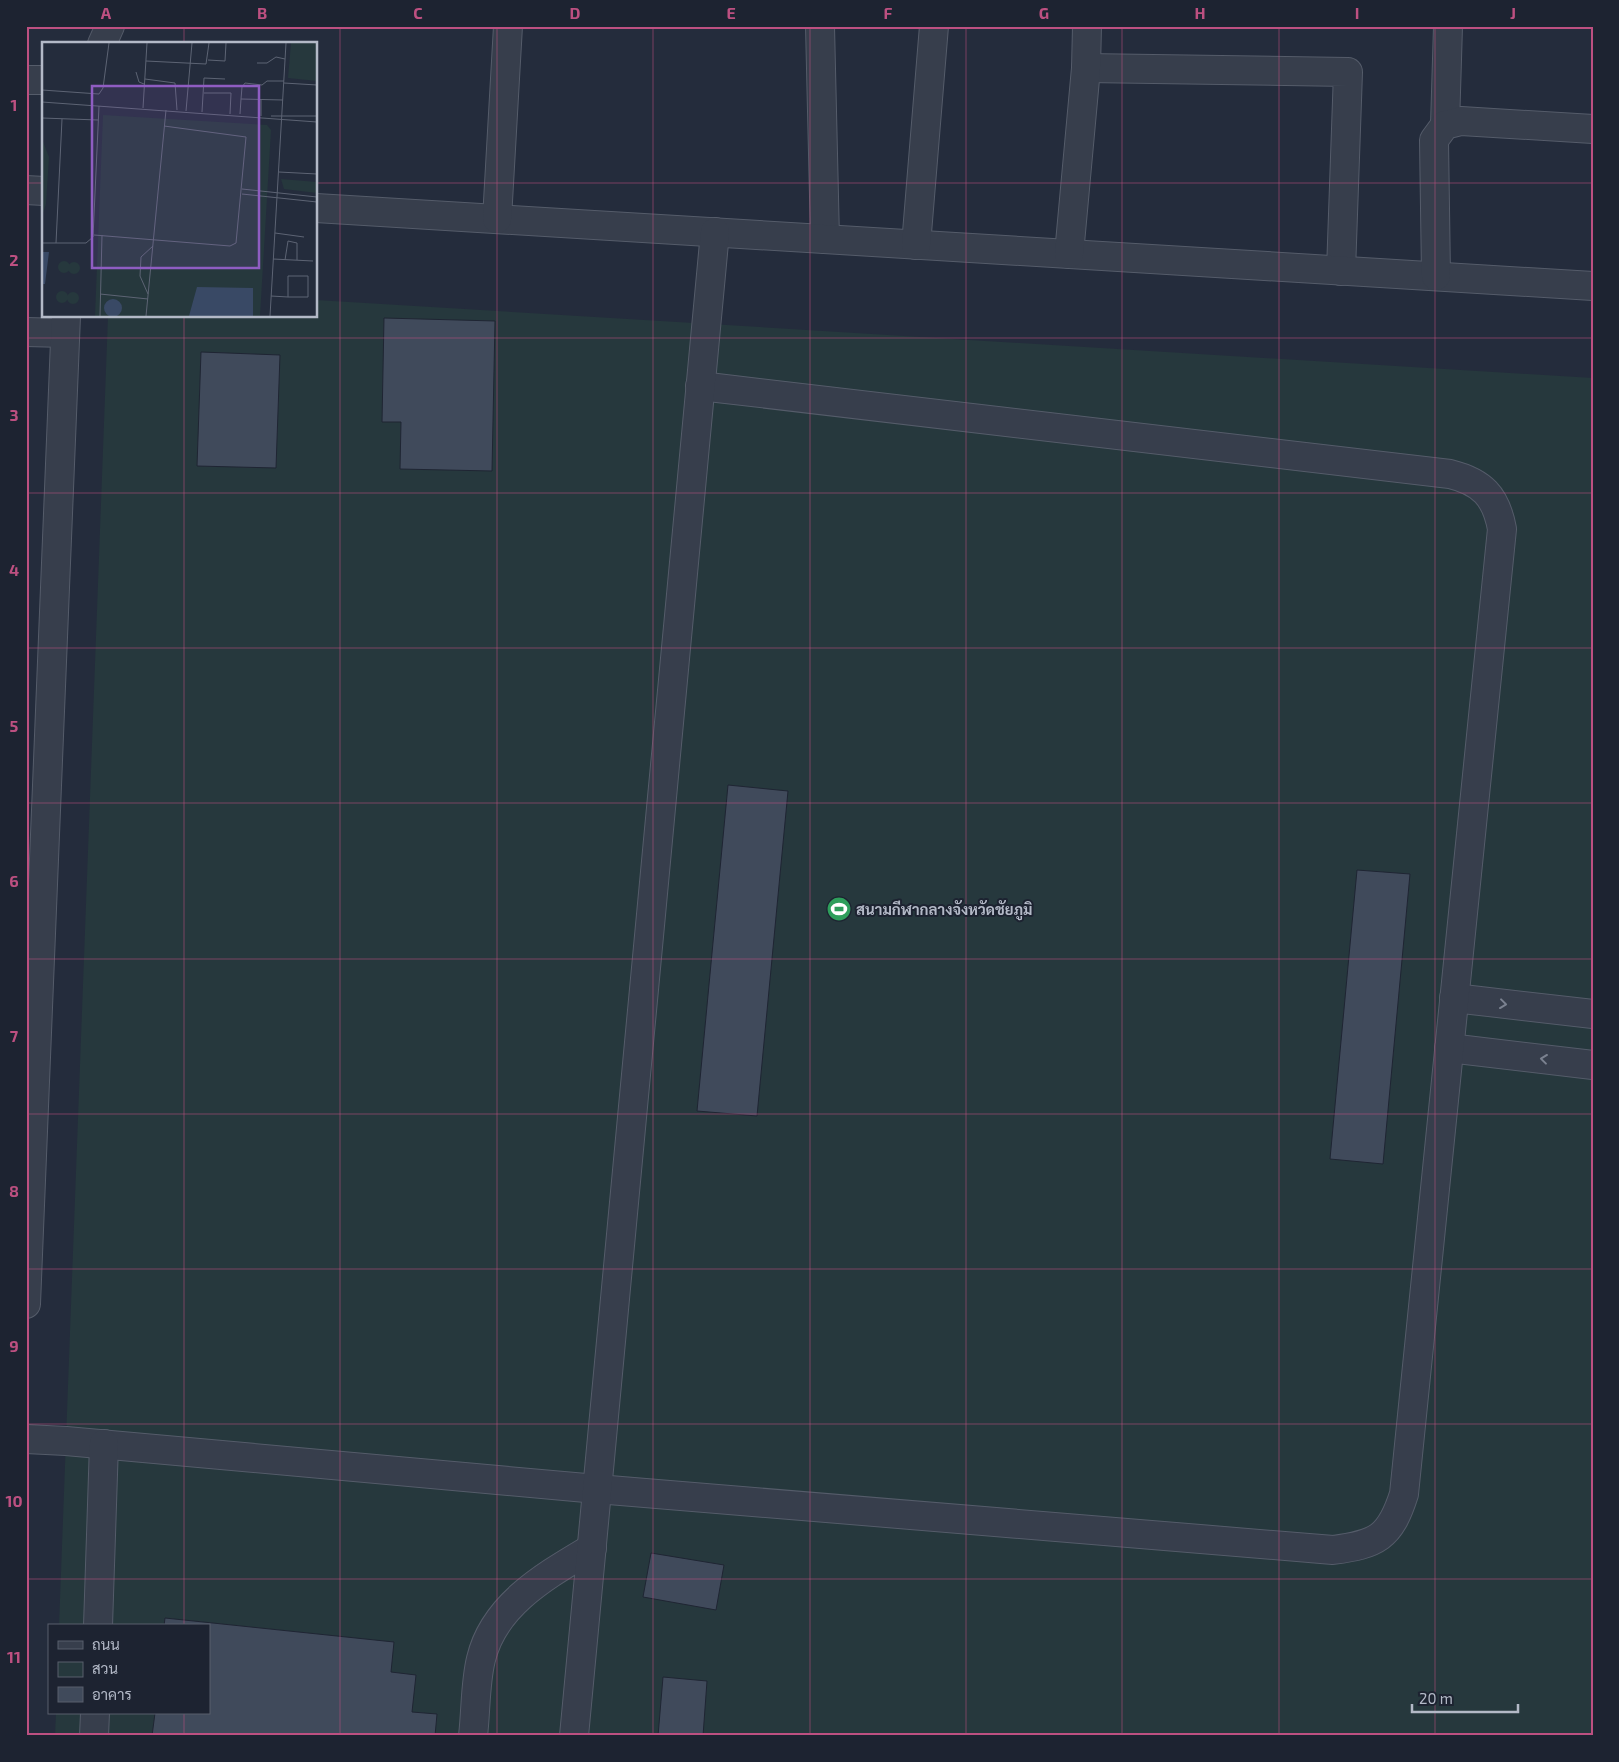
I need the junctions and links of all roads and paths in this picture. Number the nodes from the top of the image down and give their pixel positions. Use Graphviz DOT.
graph roads {
  1 [pos="110,26"];
  2 [pos="508,26"];
  3 [pos="820,26"];
  4 [pos="934,26"];
  5 [pos="1087,26"];
  6 [pos="1448,26"];
  7 [pos="103,42"];
  8 [pos="1086,68"];
  9 [pos="26,80"];
  10 [pos="42,80"];
  11 [pos="1445,125"];
  12 [pos="1593,129"];
  13 [pos="26,190"];
  14 [pos="42,191"];
  15 [pos="318,208"];
  16 [pos="497,219"];
  17 [pos="714,232"];
  18 [pos="825,239"];
  19 [pos="916,245"];
  20 [pos="1069,254"];
  21 [pos="1341,271"];
  22 [pos="1436,276"];
  23 [pos="1593,286"];
  24 [pos="66,325"];
  25 [pos="26,332"];
  26 [pos="700,386"];
  27 [pos="1454,998"];
  28 [pos="1593,1014"];
  29 [pos="1449,1048"];
  30 [pos="1593,1065"];
  31 [pos="26,1304"];
  32 [pos="26,1439"];
  33 [pos="104,1444"];
  34 [pos="597,1489"];
  35 [pos="592,1548"];
  36 [pos="98,1624"];
  37 [pos="94,1714"];
  38 [pos="94,1736"];
  39 [pos="473,1736"];
  40 [pos="574,1736"];
  1 -- 7 [label="street"];
  2 -- 16 [label="street"];
  3 -- 18 [label="street"];
  4 -- 19 [label="street"];
  5 -- 8 [label="street"];
  6 -- 11 [label="street"];
  8 -- 20 [label="street"];
  8 -- 21 [label="street"];
  9 -- 10 [label="street"];
  11 -- 12 [label="street"];
  11 -- 22 [label="street"];
  13 -- 14 [label="street"];
  15 -- 16 [label="street"];
  16 -- 17 [label="street"];
  17 -- 18 [label="street"];
  17 -- 26 [label="street"];
  18 -- 19 [label="street"];
  19 -- 20 [label="street"];
  20 -- 21 [label="street"];
  21 -- 22 [label="street"];
  22 -- 23 [label="street"];
  24 -- 25 [label="street"];
  24 -- 31 [label="street"];
  26 -- 27 [label="street"];
  26 -- 34 [label="street"];
  27 -- 28 [label="street, one-way"];
  27 -- 29 [label="street"];
  30 -- 29 [label="street, one-way"];
  29 -- 34 [label="street"];
  32 -- 33 [label="street"];
  33 -- 34 [label="street"];
  33 -- 36 [label="street"];
  34 -- 35 [label="street"];
  35 -- 39 [label="street"];
  35 -- 40 [label="street"];
  37 -- 38 [label="street"];
}
